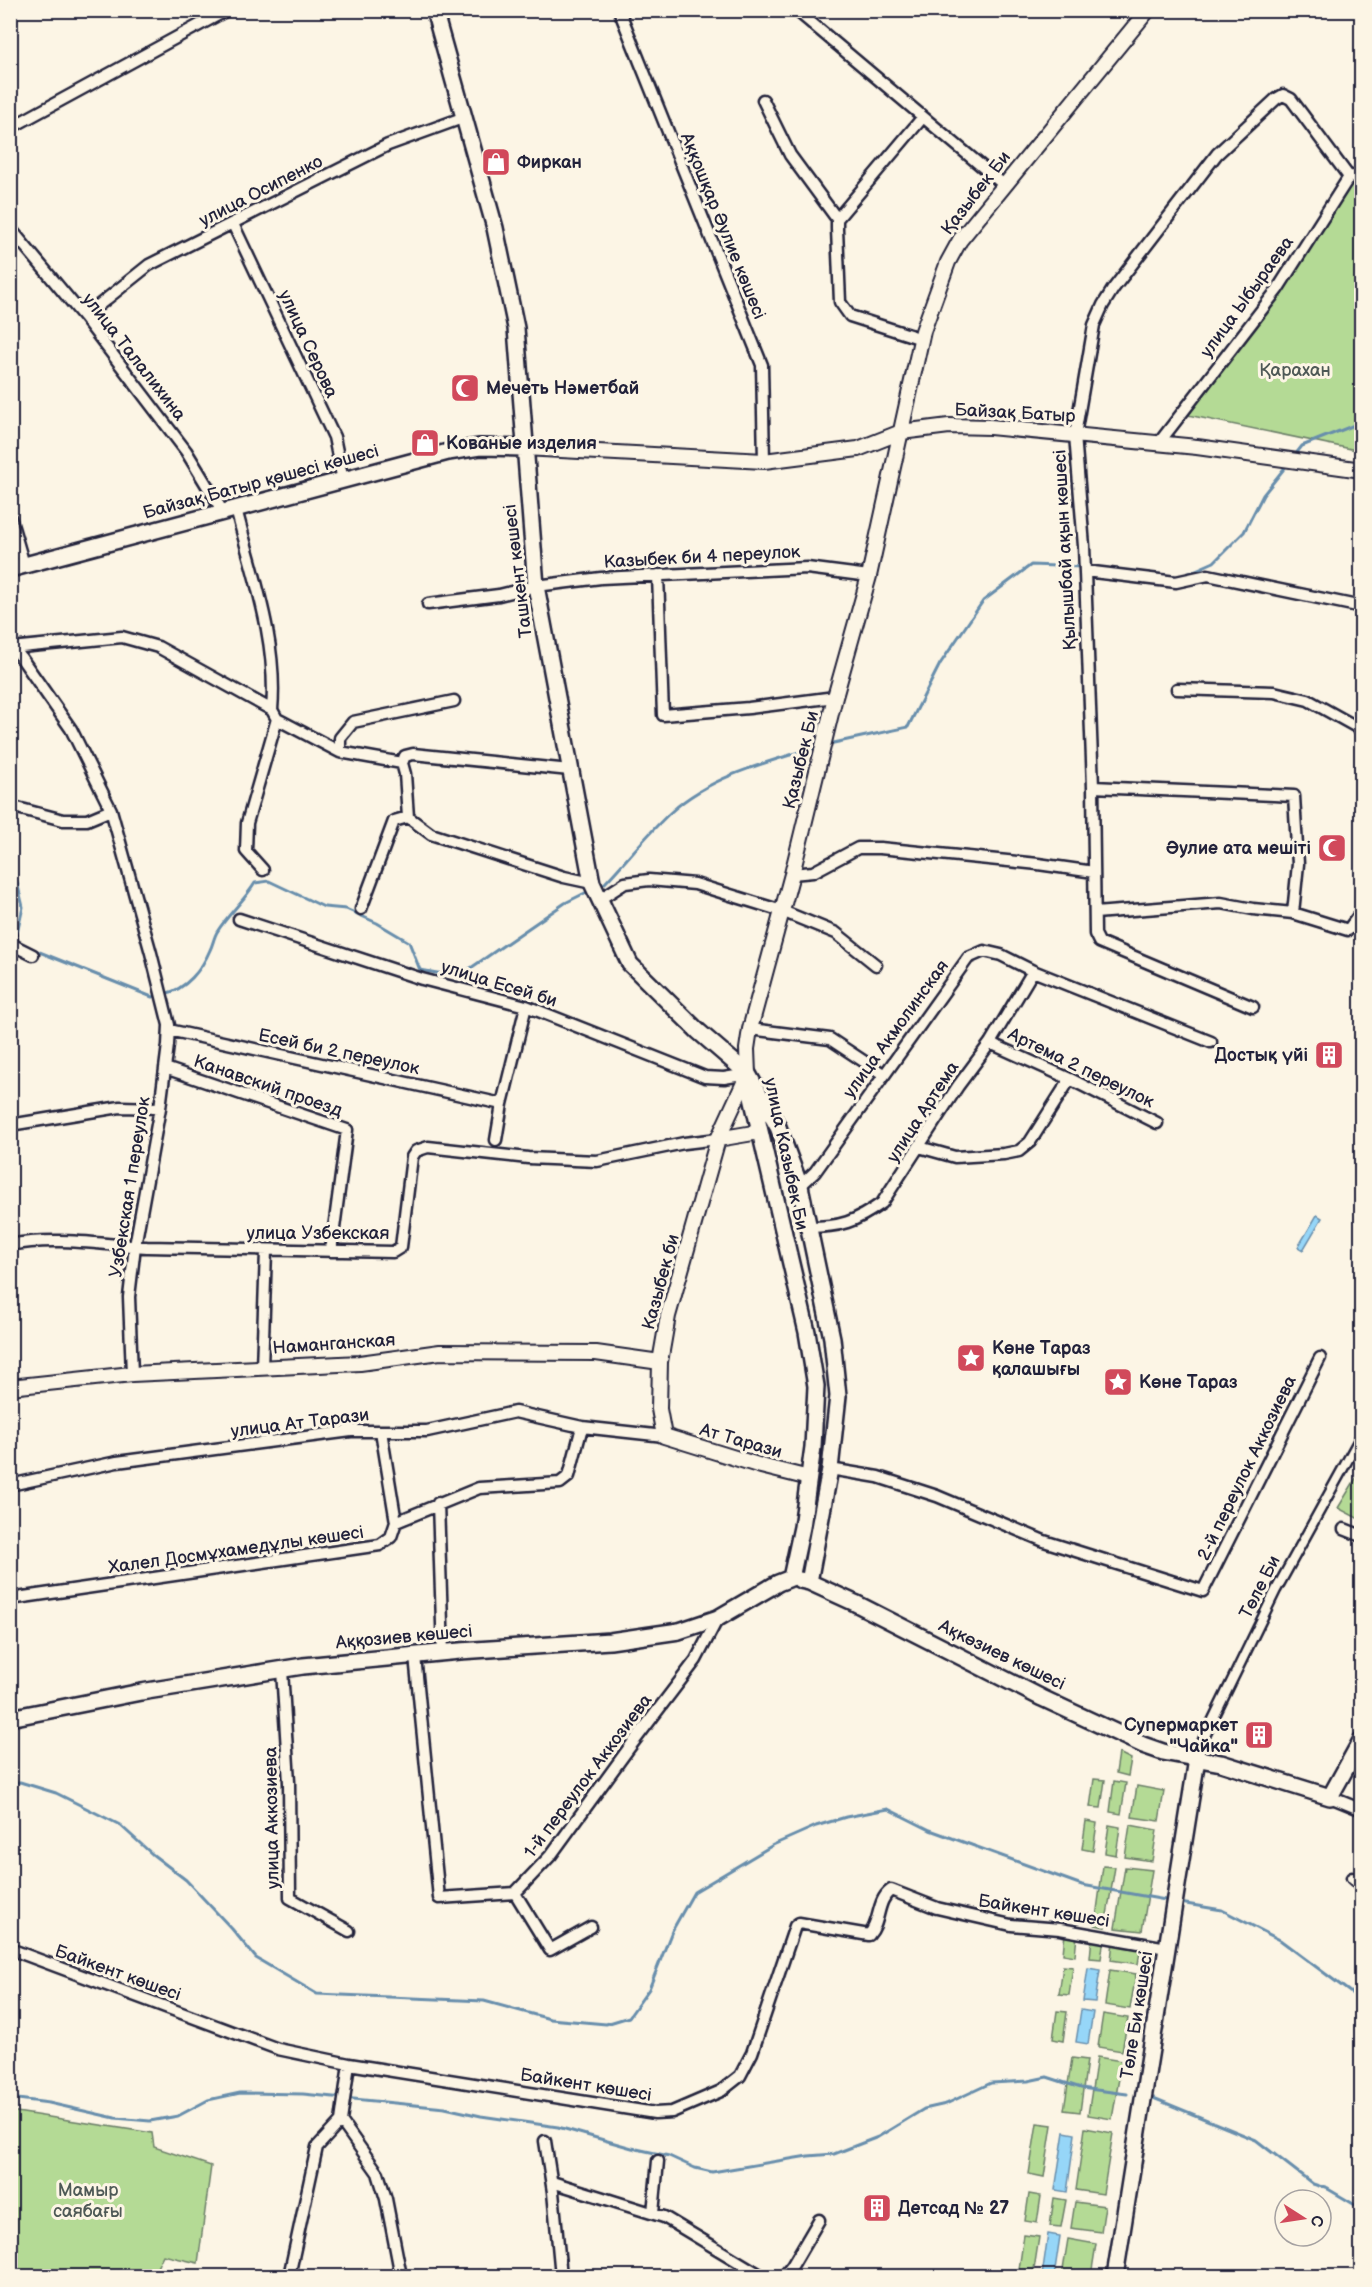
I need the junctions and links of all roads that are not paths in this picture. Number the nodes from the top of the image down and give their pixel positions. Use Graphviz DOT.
graph roads {
  1 [pos="227,10"];
  2 [pos="434,10"];
  3 [pos="619,10"];
  4 [pos="796,10"];
  5 [pos="1148,10"];
  6 [pos="763,100"];
  7 [pos="465,117"];
  8 [pos="923,117"];
  9 [pos="10,128"];
  10 [pos="1362,174"];
  11 [pos="1349,177"];
  12 [pos="1004,185"];
  13 [pos="837,219"];
  14 [pos="233,224"];
  15 [pos="10,228"];
  16 [pos="84,317"];
  17 [pos="922,339"];
  18 [pos="901,432"];
  19 [pos="1075,435"];
  20 [pos="1158,444"];
  21 [pos="524,448"];
  22 [pos="764,461"];
  23 [pos="1362,470"];
  24 [pos="343,481"];
  25 [pos="229,510"];
  26 [pos="10,517"];
  27 [pos="17,567"];
  28 [pos="1085,570"];
  29 [pos="658,575"];
  30 [pos="869,576"];
  31 [pos="536,586"];
  32 [pos="428,604"];
  33 [pos="1362,607"];
  34 [pos="13,649"];
  35 [pos="1177,689"];
  36 [pos="835,697"];
  37 [pos="454,701"];
  38 [pos="274,715"];
  39 [pos="1362,730"];
  40 [pos="340,752"];
  41 [pos="402,763"];
  42 [pos="570,770"];
  43 [pos="1093,787"];
  44 [pos="10,806"];
  45 [pos="111,810"];
  46 [pos="408,817"];
  47 [pos="263,870"];
  48 [pos="1094,872"];
  49 [pos="792,874"];
  50 [pos="592,883"];
  51 [pos="600,899"];
  52 [pos="361,909"];
  53 [pos="782,911"];
  54 [pos="1362,911"];
  55 [pos="1293,913"];
  56 [pos="1095,914"];
  57 [pos="239,919"];
  58 [pos="10,933"];
  59 [pos="33,955"];
  60 [pos="876,965"];
  61 [pos="1033,971"];
  62 [pos="526,1006"];
  63 [pos="1253,1007"];
  64 [pos="750,1029"];
  65 [pos="169,1030"];
  66 [pos="1212,1042"];
  67 [pos="990,1043"];
  68 [pos="165,1068"];
  69 [pos="748,1074"];
  70 [pos="883,1074"];
  71 [pos="1070,1080"];
  72 [pos="502,1104"];
  73 [pos="160,1108"];
  74 [pos="1157,1123"];
  75 [pos="10,1125"];
  76 [pos="759,1132"];
  77 [pos="718,1139"];
  78 [pos="496,1140"];
  79 [pos="919,1147"];
  80 [pos="800,1186"];
  81 [pos="808,1227"];
  82 [pos="10,1245"];
  83 [pos="135,1246"];
  84 [pos="266,1251"];
  85 [pos="331,1251"];
  86 [pos="830,1327"];
  87 [pos="807,1332"];
  88 [pos="1320,1358"];
  89 [pos="660,1362"];
  90 [pos="262,1368"];
  91 [pos="132,1374"];
  92 [pos="10,1388"];
  93 [pos="582,1427"];
  94 [pos="381,1431"];
  95 [pos="1362,1434"];
  96 [pos="664,1436"];
  97 [pos="830,1469"];
  98 [pos="809,1478"];
  99 [pos="10,1485"];
  100 [pos="438,1503"];
  101 [pos="396,1521"];
  102 [pos="1344,1529"];
  103 [pos="1362,1536"];
  104 [pos="791,1578"];
  105 [pos="809,1582"];
  106 [pos="10,1599"];
  107 [pos="718,1618"];
  108 [pos="443,1653"];
  109 [pos="415,1656"];
  110 [pos="282,1670"];
  111 [pos="10,1718"];
  112 [pos="1362,1739"];
  113 [pos="1197,1759"];
  114 [pos="1330,1797"];
  115 [pos="1362,1810"];
  116 [pos="1352,1878"];
  117 [pos="1362,1887"];
  118 [pos="514,1893"];
  119 [pos="591,1928"];
  120 [pos="350,1931"];
  121 [pos="1167,1948"];
  122 [pos="10,1949"];
  123 [pos="349,2064"];
  124 [pos="341,2121"];
  125 [pos="545,2141"];
  126 [pos="658,2161"];
  127 [pos="552,2182"];
  128 [pos="653,2213"];
  129 [pos="819,2220"];
  130 [pos="289,2277"];
  131 [pos="400,2277"];
  132 [pos="561,2277"];
  133 [pos="762,2277"];
  134 [pos="784,2277"];
  135 [pos="1115,2277"];
  1 -- 9 [label="street"];
  2 -- 7 [label="main road, Ташкент көшесі"];
  3 -- 22 [label="street, Аққошқар Әулие көшесі"];
  4 -- 8 [label="street"];
  5 -- 12 [label="street, Қазыбек Би"];
  6 -- 13 [label="street"];
  7 -- 14 [label="street, улица Осипенко"];
  7 -- 21 [label="main road, Ташкент көшесі"];
  8 -- 12 [label="street"];
  8 -- 13 [label="street"];
  10 -- 11 [label="street"];
  11 -- 19 [label="street, Қылышбай ақын көшесі"];
  11 -- 20 [label="street, улица Ыбыраева"];
  12 -- 17 [label="street, Қазыбек Би"];
  13 -- 17 [label="street"];
  14 -- 16 [label="street, улица Осипенко"];
  14 -- 24 [label="street, улица Серова"];
  15 -- 16 [label="street, улица Талалихина"];
  16 -- 25 [label="street, улица Талалихина"];
  17 -- 18 [label="street, Қазыбек Би"];
  18 -- 19 [label="street, Байзақ Батыр"];
  18 -- 22 [label="street, Байзақ Батыр"];
  18 -- 30 [label="street, Қазыбек Би"];
  19 -- 20 [label="street, Байзақ Батыр"];
  19 -- 28 [label="street, Қылышбай ақын көшесі"];
  20 -- 23 [label="street, Байзақ Батыр"];
  21 -- 22 [label="street, Байзақ Батыр"];
  21 -- 24 [label="main road, Байзақ Батыр қөшесі көшесі"];
  21 -- 31 [label="main road, Ташкент көшесі"];
  24 -- 25 [label="main road, Байзақ Батыр қөшесі көшесі"];
  25 -- 27 [label="main road, Байзақ Батыр қөшесі көшесі"];
  25 -- 38 [label="street, улица Талалихина"];
  26 -- 27 [label="street"];
  28 -- 33 [label="street"];
  28 -- 43 [label="street, Қылышбай ақын көшесі"];
  29 -- 30 [label="street, Казыбек би 4 переулок"];
  29 -- 31 [label="street, Казыбек би 4 переулок"];
  29 -- 36 [label="street"];
  30 -- 36 [label="street, Қазыбек Би"];
  31 -- 32 [label="street"];
  31 -- 42 [label="main road, Ташкент көшесі"];
  34 -- 38 [label="street"];
  34 -- 45 [label="street"];
  35 -- 39 [label="street"];
  36 -- 49 [label="street, Қазыбек Би"];
  37 -- 40 [label="street"];
  38 -- 40 [label="street"];
  38 -- 47 [label="street, улица Талалихина"];
  40 -- 41 [label="street"];
  41 -- 42 [label="street"];
  41 -- 46 [label="street"];
  42 -- 50 [label="main road, Ташкент көшесі"];
  43 -- 48 [label="street, Қылышбай ақын көшесі"];
  43 -- 55 [label="street"];
  44 -- 45 [label="street"];
  45 -- 65 [label="street, Узбекская 1 переулок"];
  46 -- 50 [label="street"];
  46 -- 52 [label="street"];
  48 -- 49 [label="street"];
  48 -- 56 [label="street, Қылышбай ақын көшесі"];
  49 -- 53 [label="street, Қазыбек Би"];
  50 -- 51 [label="main road, Ташкент көшесі"];
  51 -- 53 [label="street"];
  51 -- 69 [label="main road, Ташкент көшесі"];
  53 -- 60 [label="street"];
  53 -- 64 [label="street, Қазыбек Би"];
  54 -- 55 [label="street"];
  55 -- 56 [label="street"];
  56 -- 63 [label="street, Қылышбай ақын көшесі"];
  57 -- 62 [label="street, улица Есей би"];
  58 -- 59 [label="street"];
  61 -- 66 [label="street, улица Акмолинская"];
  61 -- 67 [label="street, улица Артема"];
  61 -- 70 [label="street, улица Акмолинская"];
  62 -- 69 [label="street, улица Есей би"];
  62 -- 72 [label="street"];
  64 -- 69 [label="street, Қазыбек Би"];
  64 -- 70 [label="street"];
  65 -- 68 [label="street, Узбекская 1 переулок"];
  65 -- 72 [label="street, Есей би 2 переулок"];
  67 -- 71 [label="street, Артема 2 переулок"];
  67 -- 79 [label="street, улица Артема"];
  68 -- 73 [label="street, Узбекская 1 переулок"];
  68 -- 85 [label="street, Канавский проезд"];
  69 -- 76 [label="main road, улица Казыбек Би"];
  69 -- 77 [label="street, Казыбек би"];
  69 -- 80 [label="main road, улица Казыбек Би"];
  70 -- 80 [label="street, улица Акмолинская"];
  71 -- 74 [label="street, Артема 2 переулок"];
  71 -- 79 [label="street"];
  72 -- 78 [label="street"];
  73 -- 75 [label="street"];
  73 -- 83 [label="street, Узбекская 1 переулок"];
  76 -- 77 [label="street"];
  76 -- 87 [label="main road, улица Казыбек Би"];
  77 -- 85 [label="street, улица Узбекская"];
  77 -- 89 [label="street, Казыбек би"];
  79 -- 81 [label="street, улица Артема"];
  80 -- 81 [label="main road, улица Казыбек Би"];
  81 -- 86 [label="main road, улица Казыбек Би"];
  82 -- 83 [label="street, улица Узбекская"];
  83 -- 84 [label="street, улица Узбекская"];
  83 -- 91 [label="street, Узбекская 1 переулок"];
  84 -- 85 [label="street, улица Узбекская"];
  84 -- 90 [label="street"];
  86 -- 87 [label="main road"];
  86 -- 97 [label="main road, улица Казыбек Би"];
  87 -- 98 [label="main road, улица Казыбек Би"];
  88 -- 97 [label="street, 2-й переулок Аккозиева"];
  89 -- 90 [label="street, Наманганская"];
  89 -- 96 [label="street, Казыбек би"];
  90 -- 91 [label="street, Наманганская"];
  91 -- 92 [label="street, Наманганская"];
  93 -- 94 [label="street, улица Ат Тарази"];
  93 -- 96 [label="street, улица Ат Тарази"];
  93 -- 100 [label="street"];
  94 -- 99 [label="street, улица Ат Тарази"];
  94 -- 101 [label="street"];
  95 -- 113 [label="street, Төле Би"];
  96 -- 98 [label="street, Ат Тарази"];
  97 -- 105 [label="main road, улица Казыбек Би"];
  98 -- 104 [label="main road, улица Казыбек Би"];
  100 -- 101 [label="street"];
  100 -- 108 [label="street"];
  101 -- 106 [label="street, Халел Досмұхамедұлы көшесі"];
  102 -- 103 [label="street"];
  104 -- 105 [label="main road, Ақкөзиев көшесі"];
  104 -- 107 [label="main road, Аққозиев көшесі"];
  105 -- 113 [label="main road, Ақкөзиев көшесі"];
  107 -- 108 [label="main road, Аққозиев көшесі"];
  107 -- 118 [label="street, 1-й переулок Аккозиева"];
  108 -- 109 [label="main road, Аққозиев көшесі"];
  109 -- 110 [label="main road, Аққозиев көшесі"];
  109 -- 118 [label="street"];
  110 -- 111 [label="main road, Аққозиев көшесі"];
  110 -- 120 [label="street, улица Аккозиева"];
  112 -- 114 [label="main road"];
  113 -- 114 [label="main road, Ақкөзиев көшесі"];
  113 -- 121 [label="main road, Төле Би көшесі"];
  114 -- 115 [label="street"];
  116 -- 117 [label="street"];
  118 -- 119 [label="street"];
  121 -- 123 [label="street, Байкент көшесі"];
  121 -- 135 [label="main road, Төле Би көшесі"];
  122 -- 123 [label="street, Байкент көшесі"];
  123 -- 124 [label="street"];
  124 -- 130 [label="street"];
  124 -- 131 [label="street"];
  125 -- 127 [label="street"];
  126 -- 128 [label="street"];
  127 -- 128 [label="street"];
  127 -- 132 [label="street"];
  128 -- 133 [label="street"];
  129 -- 134 [label="street"];
}
